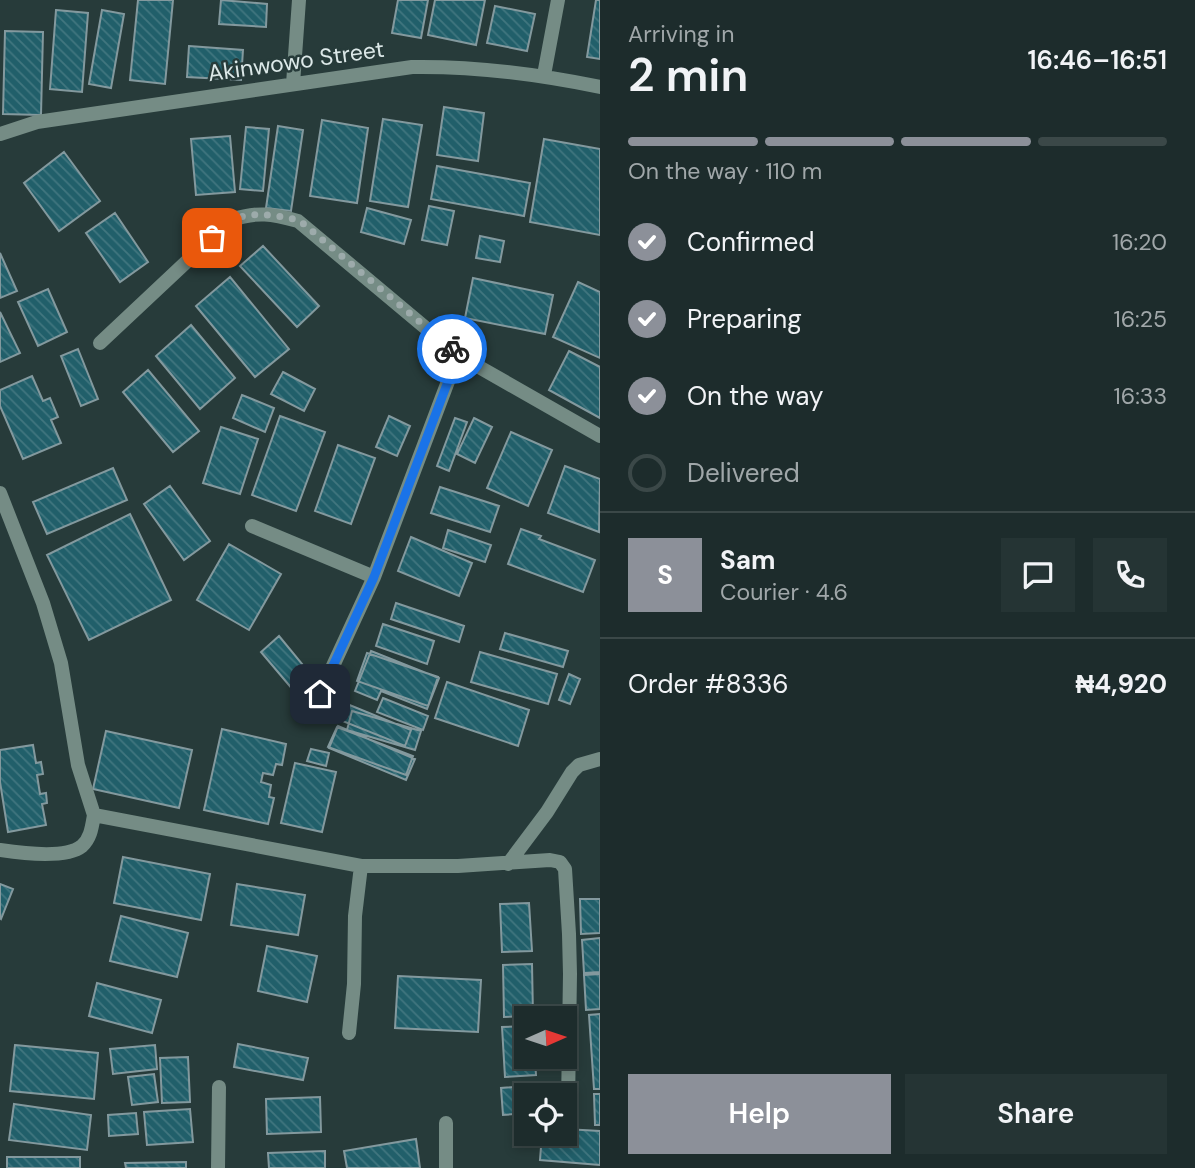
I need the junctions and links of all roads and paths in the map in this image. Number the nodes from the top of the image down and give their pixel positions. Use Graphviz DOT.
graph roads {
  1 [pos="299,0"];
  2 [pos="558,0"];
  3 [pos="544,75"];
  4 [pos="293,84"];
  5 [pos="600,87"];
  6 [pos="0,134"];
  7 [pos="100,343"];
  8 [pos="458,355"];
  9 [pos="600,436"];
  10 [pos="0,492"];
  11 [pos="252,526"];
  12 [pos="374,577"];
  13 [pos="320,694"];
  14 [pos="600,759"];
  15 [pos="94,815"];
  16 [pos="0,850"];
  17 [pos="508,864"];
  18 [pos="360,866"];
  19 [pos="349,1033"];
  20 [pos="568,1083"];
  21 [pos="219,1087"];
  22 [pos="446,1123"];
  23 [pos="218,1168"];
  24 [pos="446,1168"];
  1 -- 4 [label="street"];
  2 -- 3 [label="street"];
  3 -- 4 [label="street, Akinwowo Street"];
  3 -- 5 [label="street, Akinwowo Street"];
  4 -- 6 [label="street, Akinwowo Street"];
  7 -- 8 [label="street"];
  8 -- 9 [label="street"];
  8 -- 12 [label="street"];
  10 -- 15 [label="street"];
  11 -- 12 [label="street"];
  12 -- 13 [label="street"];
  14 -- 17 [label="street"];
  15 -- 16 [label="street"];
  15 -- 18 [label="street"];
  17 -- 18 [label="street"];
  17 -- 20 [label="street"];
  18 -- 19 [label="street"];
  21 -- 23 [label="street"];
  22 -- 24 [label="street"];
}
